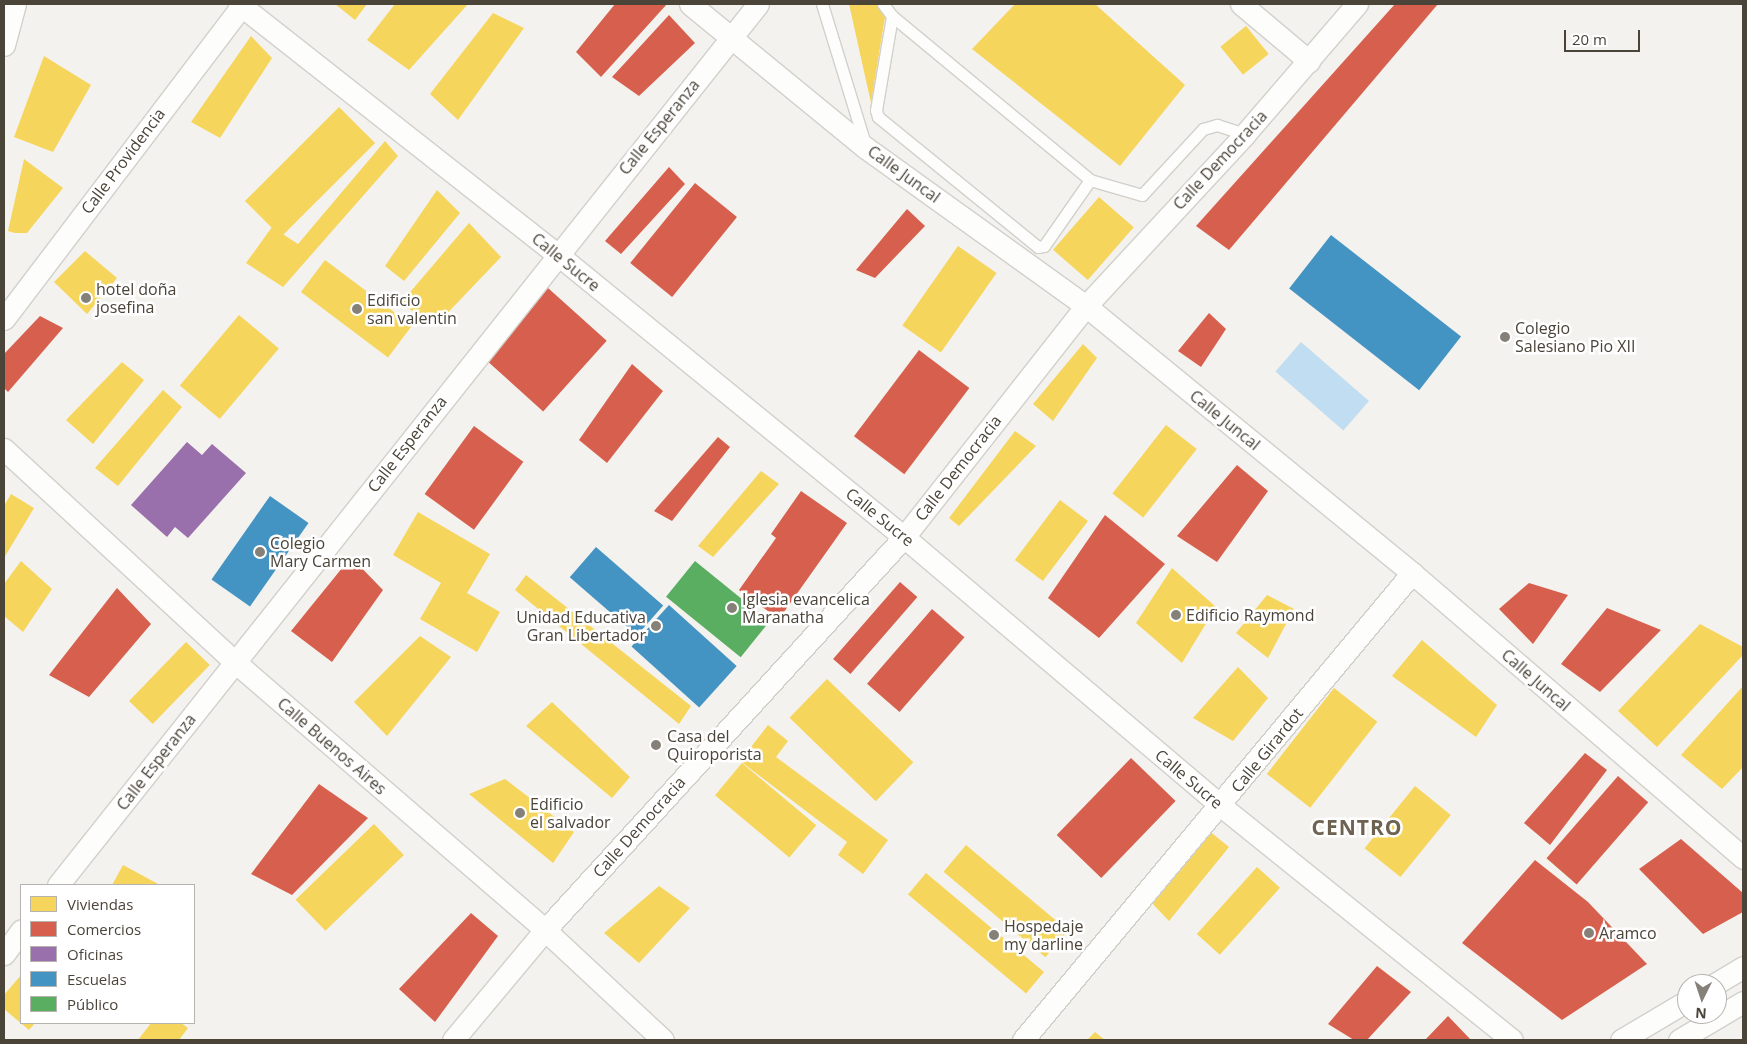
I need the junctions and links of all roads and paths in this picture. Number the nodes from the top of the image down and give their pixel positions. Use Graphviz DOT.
graph roads {
  1 [pos="15,4"];
  2 [pos="241,4"];
  3 [pos="690,4"];
  4 [pos="758,4"];
  5 [pos="822,4"];
  6 [pos="884,4"];
  7 [pos="1241,4"];
  8 [pos="1357,4"];
  9 [pos="892,16"];
  10 [pos="730,37"];
  11 [pos="4,45"];
  12 [pos="1310,61"];
  13 [pos="1245,134"];
  14 [pos="866,148"];
  15 [pos="1090,180"];
  16 [pos="557,254"];
  17 [pos="1086,306"];
  18 [pos="4,318"];
  19 [pos="4,449"];
  20 [pos="904,537"];
  21 [pos="1412,573"];
  22 [pos="235,662"];
  23 [pos="1221,806"];
  24 [pos="1743,858"];
  25 [pos="59,884"];
  26 [pos="545,930"];
  27 [pos="20,933"];
  28 [pos="4,954"];
  29 [pos="1743,967"];
  30 [pos="1727,977"];
  31 [pos="1743,1002"];
  32 [pos="1677,1007"];
  33 [pos="453,1040"];
  34 [pos="663,1040"];
  35 [pos="1023,1040"];
  36 [pos="1512,1040"];
  37 [pos="1621,1040"];
  38 [pos="1679,1040"];
  1 -- 11 [label="street"];
  2 -- 16 [label="street, Calle Sucre"];
  2 -- 18 [label="street, Calle Providencia"];
  3 -- 10 [label="street, Calle Juncal"];
  4 -- 10 [label="street, Calle Esperanza"];
  5 -- 14 [label="lane"];
  6 -- 9 [label="lane"];
  7 -- 12 [label="street"];
  8 -- 12 [label="street, Calle Democracia"];
  9 -- 15 [label="lane"];
  9 -- 15 [label="lane"];
  10 -- 14 [label="street, Calle Juncal"];
  10 -- 16 [label="street, Calle Esperanza"];
  12 -- 13 [label="street, Calle Democracia"];
  13 -- 15 [label="lane"];
  13 -- 17 [label="street, Calle Democracia"];
  14 -- 17 [label="street, Calle Juncal"];
  16 -- 20 [label="street, Calle Sucre"];
  16 -- 22 [label="street, Calle Esperanza"];
  17 -- 20 [label="street, Calle Democracia"];
  17 -- 21 [label="street, Calle Juncal"];
  19 -- 22 [label="street, Calle Buenos Aires"];
  20 -- 23 [label="street, Calle Sucre"];
  20 -- 26 [label="street, Calle Democracia"];
  21 -- 23 [label="street, Calle Girardot"];
  21 -- 24 [label="street, Calle Juncal"];
  22 -- 25 [label="street, Calle Esperanza"];
  22 -- 26 [label="street, Calle Buenos Aires"];
  23 -- 35 [label="street, Calle Girardot"];
  23 -- 36 [label="street, Calle Sucre"];
  26 -- 33 [label="street, Calle Democracia"];
  26 -- 34 [label="street, Calle Buenos Aires"];
  27 -- 28 [label="street"];
  29 -- 30 [label="street"];
  31 -- 38 [label="street"];
  32 -- 37 [label="street"];
}
